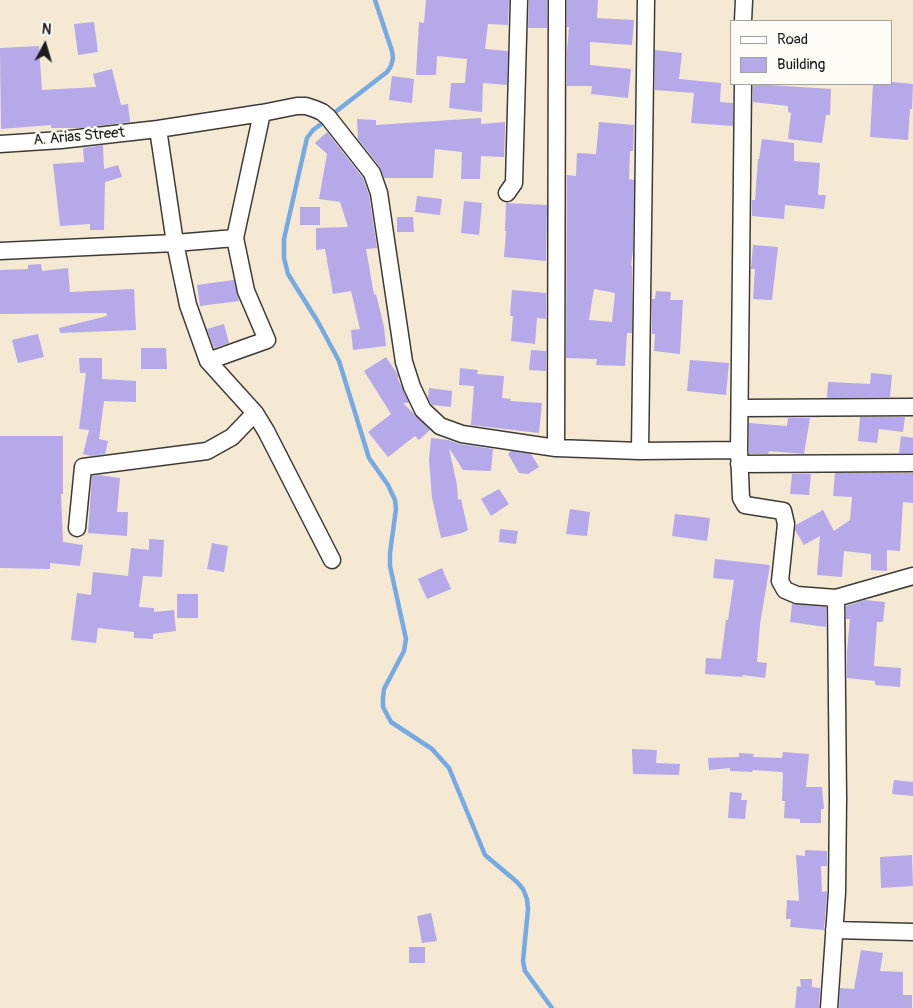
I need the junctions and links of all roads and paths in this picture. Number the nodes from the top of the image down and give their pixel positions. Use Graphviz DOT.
graph roads {
  1 [pos="519,0"];
  2 [pos="557,0"];
  3 [pos="646,0"];
  4 [pos="744,0"];
  5 [pos="743,20"];
  6 [pos="743,85"];
  7 [pos="262,113"];
  8 [pos="158,129"];
  9 [pos="0,144"];
  10 [pos="507,193"];
  11 [pos="235,238"];
  12 [pos="175,243"];
  13 [pos="0,251"];
  14 [pos="208,361"];
  15 [pos="913,407"];
  16 [pos="741,408"];
  17 [pos="255,414"];
  18 [pos="556,448"];
  19 [pos="640,451"];
  20 [pos="739,457"];
  21 [pos="913,462"];
  22 [pos="76,528"];
  23 [pos="332,560"];
  24 [pos="913,576"];
  25 [pos="836,598"];
  26 [pos="834,930"];
  27 [pos="913,932"];
  28 [pos="829,1008"];
  1 -- 10 [label="street"];
  2 -- 18 [label="street"];
  3 -- 19 [label="street"];
  4 -- 5 [label="street"];
  6 -- 16 [label="street"];
  7 -- 8 [label="street, A. Arias Street"];
  7 -- 11 [label="street"];
  7 -- 18 [label="street, A. Arias Street"];
  8 -- 9 [label="street, A. Arias Street"];
  8 -- 12 [label="street"];
  11 -- 12 [label="street"];
  11 -- 14 [label="street"];
  12 -- 13 [label="street"];
  12 -- 14 [label="street"];
  14 -- 17 [label="street"];
  15 -- 16 [label="street"];
  16 -- 20 [label="street"];
  17 -- 22 [label="street"];
  17 -- 23 [label="street"];
  18 -- 19 [label="street, A. Arias Street"];
  19 -- 20 [label="street, A. Arias Street"];
  20 -- 21 [label="street, A. Arias Street"];
  20 -- 25 [label="street"];
  24 -- 25 [label="street"];
  25 -- 26 [label="street"];
  26 -- 27 [label="street"];
  26 -- 28 [label="street"];
}
